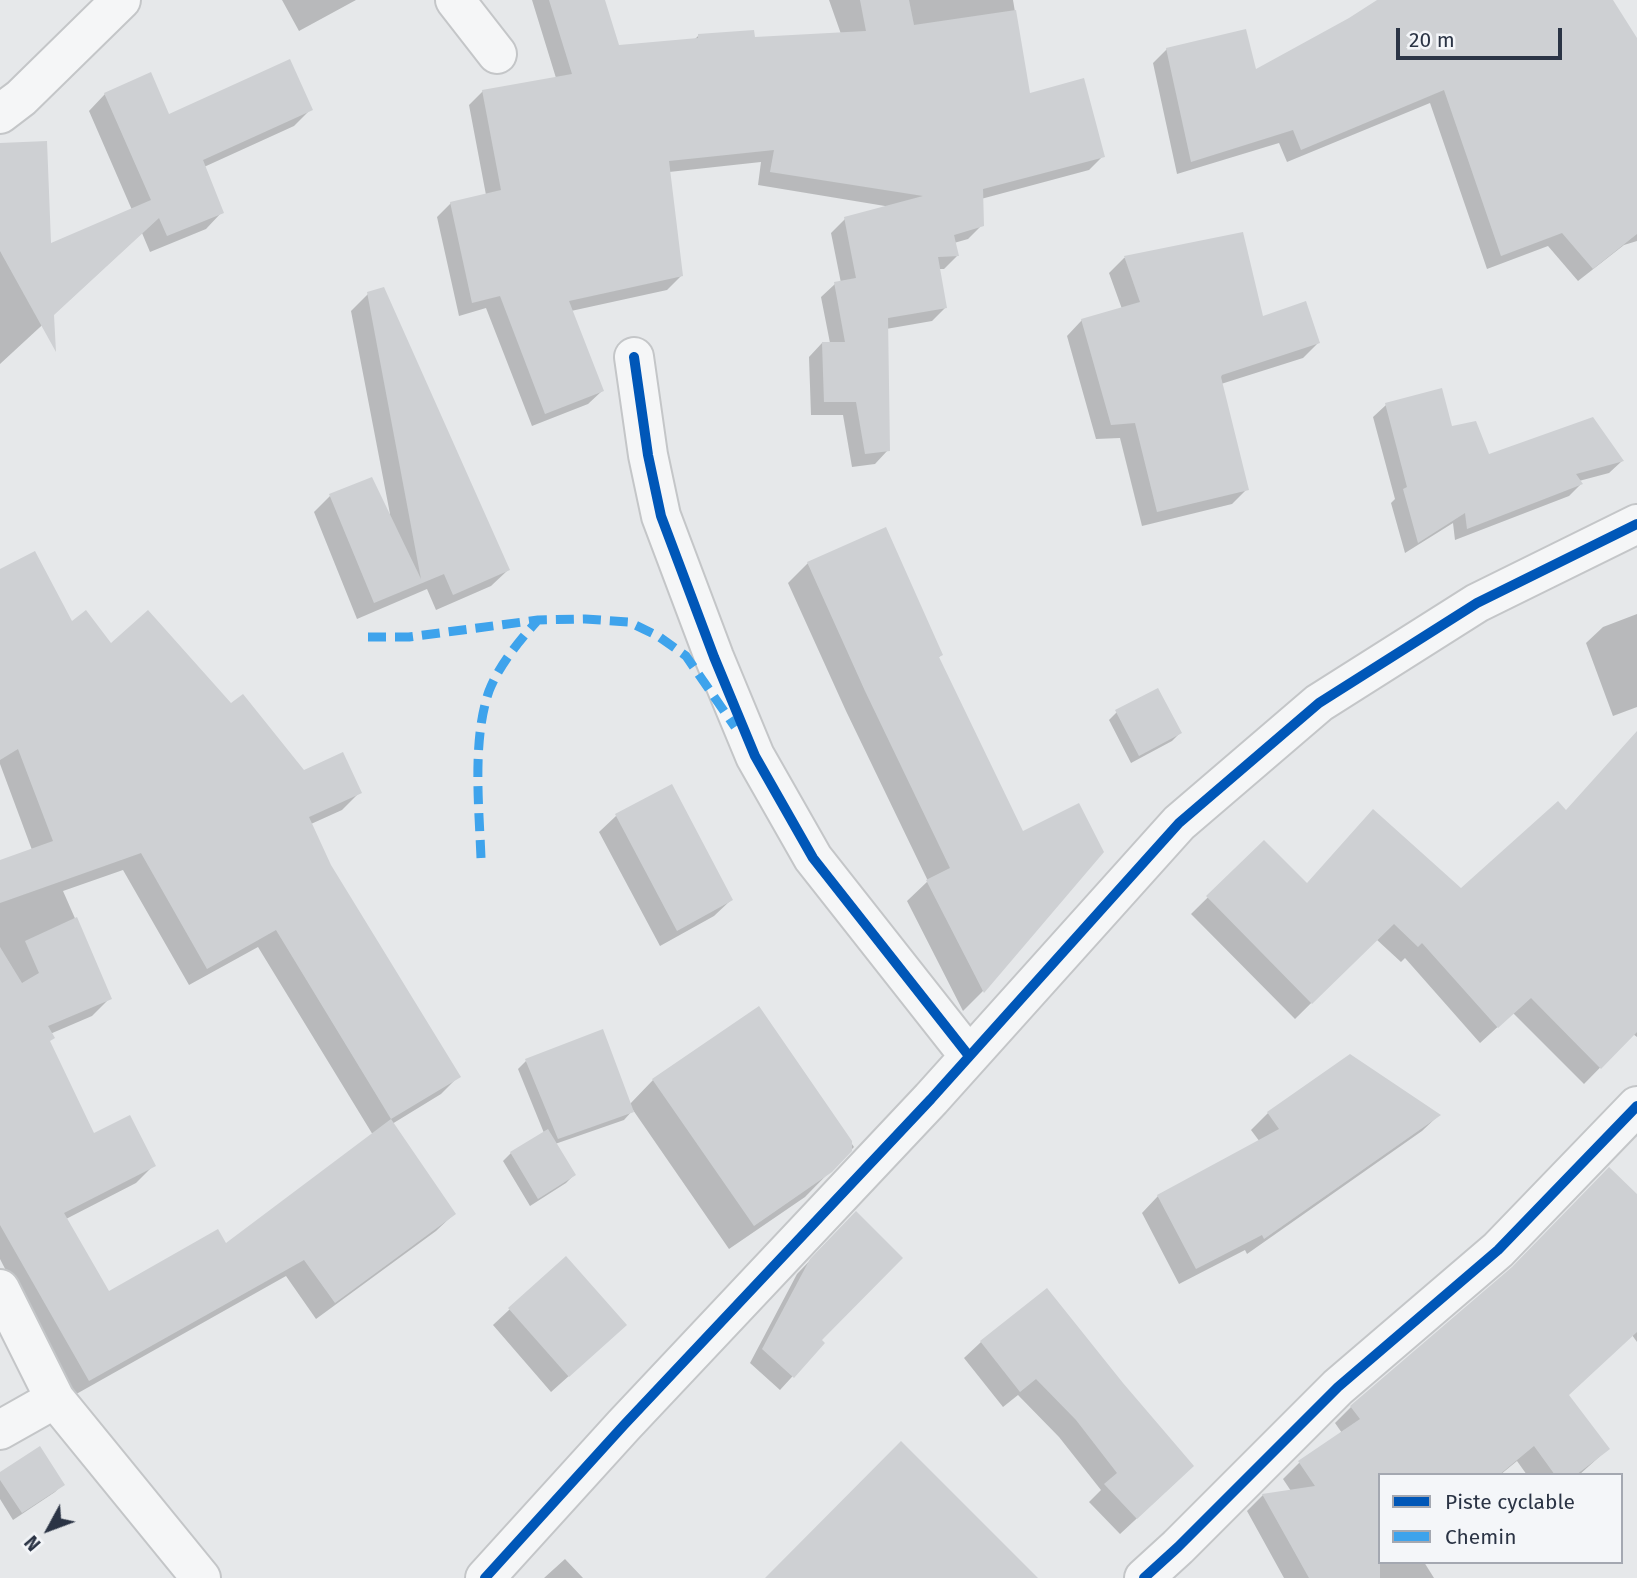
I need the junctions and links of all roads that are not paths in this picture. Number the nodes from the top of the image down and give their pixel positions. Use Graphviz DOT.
graph roads {
  1 [pos="121,0"];
  2 [pos="455,0"];
  3 [pos="497,54"];
  4 [pos="0,114"];
  5 [pos="634,357"];
  6 [pos="1637,524"];
  7 [pos="970,1056"];
  8 [pos="1637,1106"];
  9 [pos="0,1289"];
  10 [pos="55,1399"];
  11 [pos="0,1430"];
  12 [pos="201,1578"];
  13 [pos="485,1578"];
  14 [pos="1144,1578"];
  1 -- 4 [label="street"];
  2 -- 3 [label="street"];
  5 -- 7 [label="street"];
  6 -- 7 [label="street"];
  7 -- 13 [label="street"];
  8 -- 14 [label="street"];
  9 -- 10 [label="street"];
  10 -- 11 [label="street"];
  10 -- 12 [label="street"];
}
